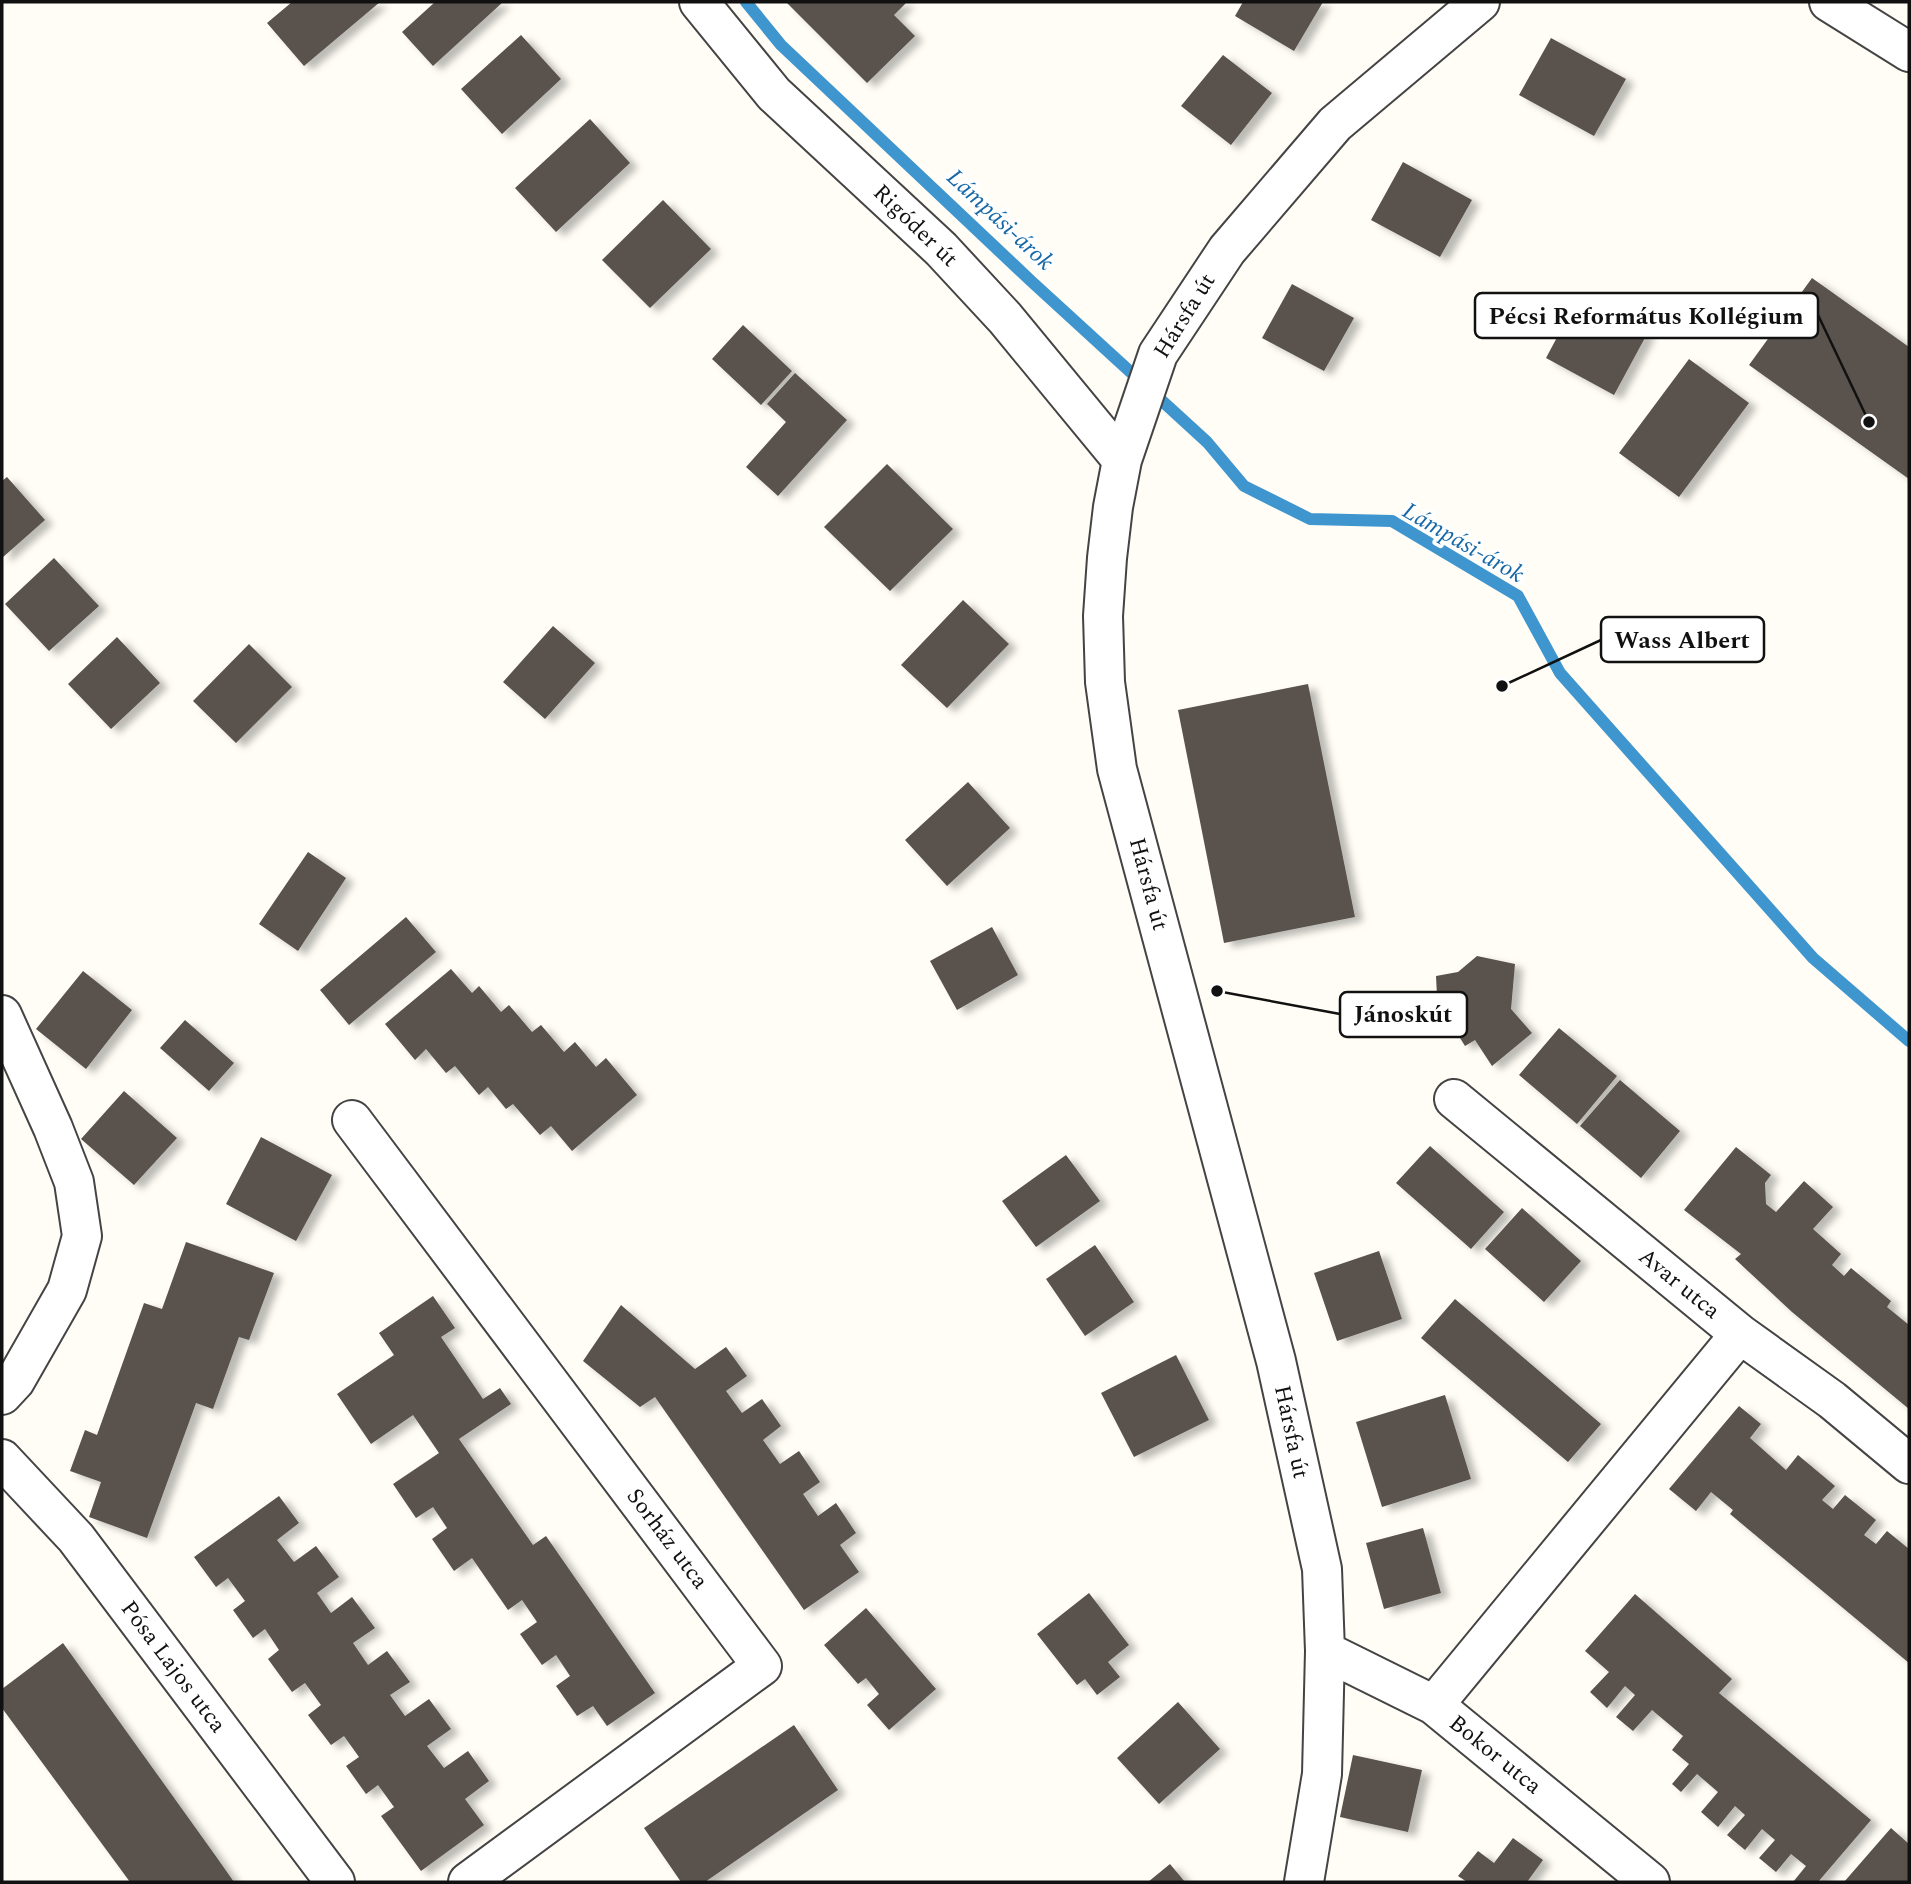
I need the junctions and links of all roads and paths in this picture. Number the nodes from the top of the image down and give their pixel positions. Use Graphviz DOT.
graph roads {
  1 [pos="699,2"];
  2 [pos="1480,2"];
  3 [pos="1829,2"];
  4 [pos="1909,51"];
  5 [pos="1128,442"];
  6 [pos="2,1015"];
  7 [pos="1454,1099"];
  8 [pos="352,1120"];
  9 [pos="1740,1334"];
  10 [pos="2,1395"];
  11 [pos="2,1459"];
  12 [pos="1909,1464"];
  13 [pos="1325,1651"];
  14 [pos="1434,1705"];
  15 [pos="335,1882"];
  16 [pos="468,1882"];
  17 [pos="1304,1882"];
  18 [pos="1650,1882"];
  1 -- 5 [label="street, Rigóder út"];
  2 -- 5 [label="street, Hársfa út"];
  3 -- 4 [label="street"];
  5 -- 13 [label="street, Hársfa út"];
  6 -- 10 [label="street"];
  7 -- 9 [label="street, Avar utca"];
  8 -- 16 [label="street, Sorház utca"];
  9 -- 12 [label="street, Avar utca"];
  9 -- 14 [label="street"];
  11 -- 15 [label="street, Pósa Lajos utca"];
  13 -- 14 [label="street, Bokor utca"];
  13 -- 17 [label="street, Hársfa út"];
  14 -- 18 [label="street, Bokor utca"];
}
